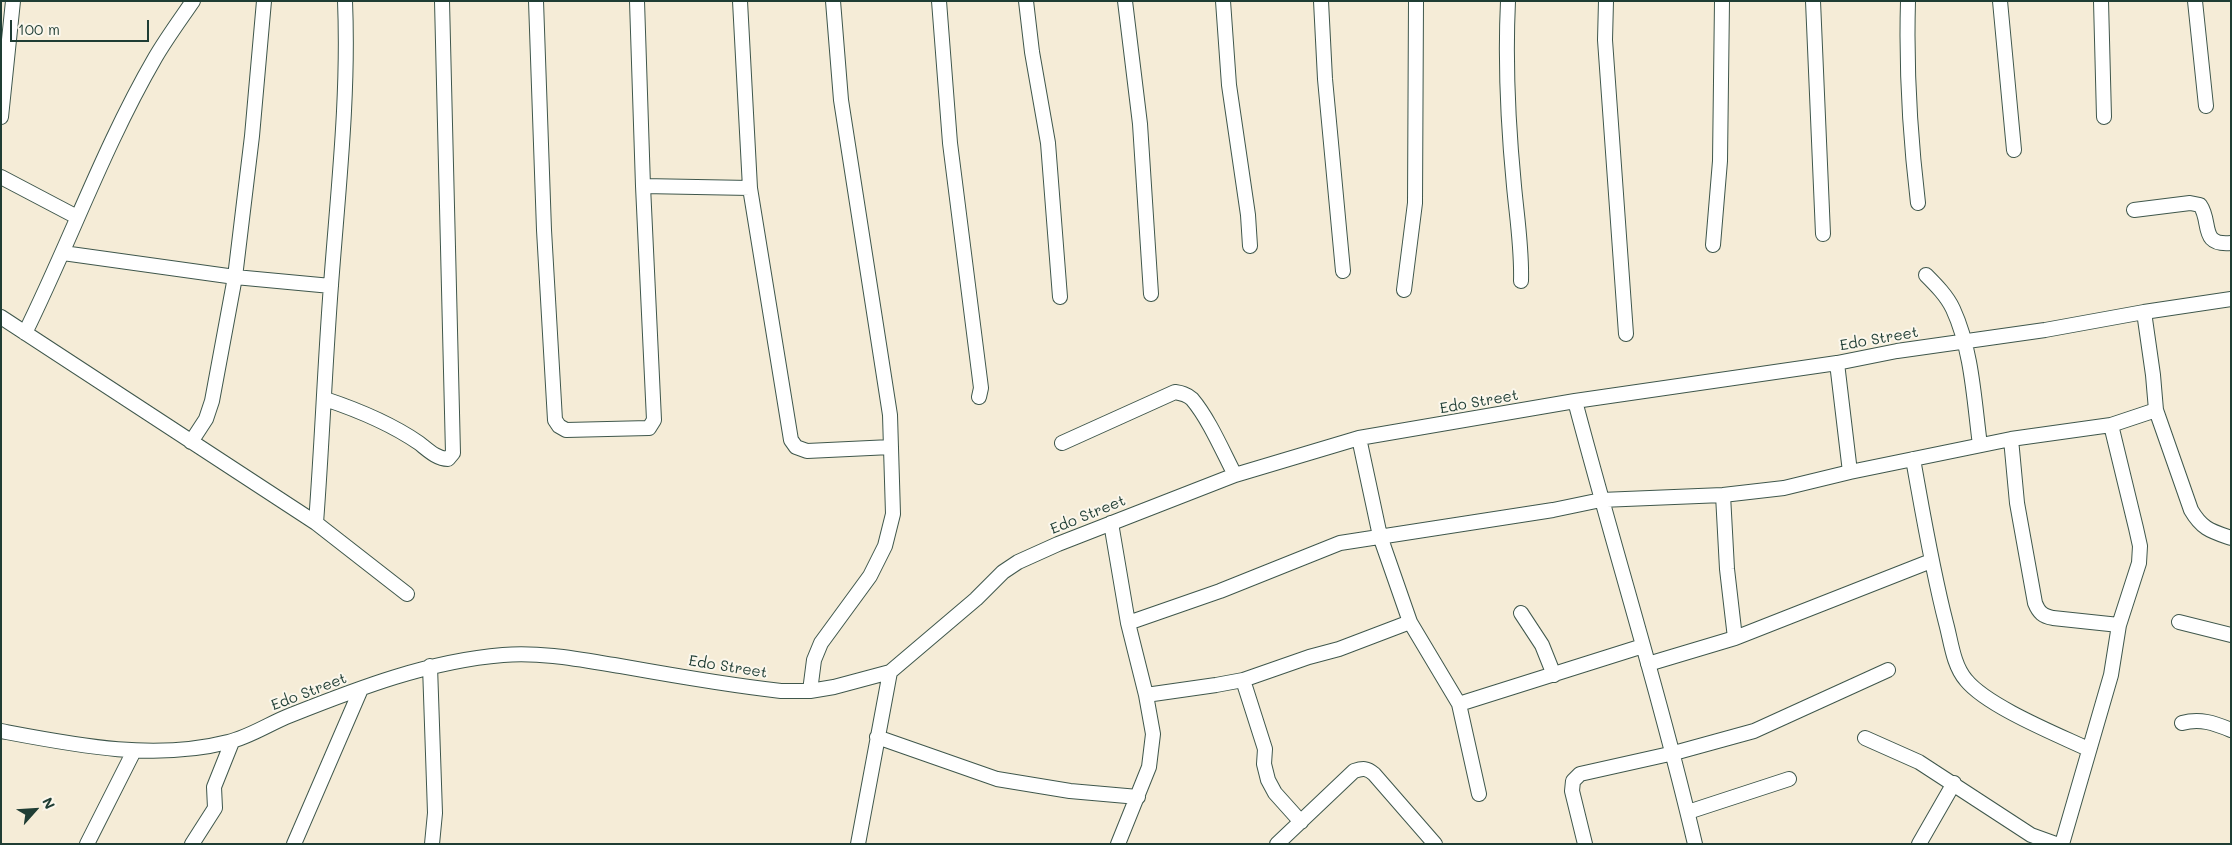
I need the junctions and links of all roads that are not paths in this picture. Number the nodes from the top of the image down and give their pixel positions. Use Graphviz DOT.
graph roads {
  1 [pos="13,1"];
  2 [pos="193,1"];
  3 [pos="264,1"];
  4 [pos="345,1"];
  5 [pos="442,1"];
  6 [pos="536,1"];
  7 [pos="637,1"];
  8 [pos="740,1"];
  9 [pos="834,1"];
  10 [pos="939,1"];
  11 [pos="1026,1"];
  12 [pos="1125,1"];
  13 [pos="1223,1"];
  14 [pos="1321,1"];
  15 [pos="1416,1"];
  16 [pos="1508,1"];
  17 [pos="1606,1"];
  18 [pos="1722,1"];
  19 [pos="1813,1"];
  20 [pos="1908,1"];
  21 [pos="2000,1"];
  22 [pos="2101,1"];
  23 [pos="2195,1"];
  24 [pos="2206,106"];
  25 [pos="1,117"];
  26 [pos="2104,117"];
  27 [pos="2014,150"];
  28 [pos="1,177"];
  29 [pos="643,186"];
  30 [pos="750,188"];
  31 [pos="1918,203"];
  32 [pos="2134,210"];
  33 [pos="77,217"];
  34 [pos="1823,234"];
  35 [pos="2231,243"];
  36 [pos="1713,245"];
  37 [pos="1250,246"];
  38 [pos="63,252"];
  39 [pos="1343,271"];
  40 [pos="1926,275"];
  41 [pos="235,276"];
  42 [pos="1521,281"];
  43 [pos="331,286"];
  44 [pos="1404,290"];
  45 [pos="1151,294"];
  46 [pos="1060,297"];
  47 [pos="2231,299"];
  48 [pos="2144,312"];
  49 [pos="1,317"];
  50 [pos="25,333"];
  51 [pos="1626,334"];
  52 [pos="1965,341"];
  53 [pos="1837,363"];
  54 [pos="979,397"];
  55 [pos="325,399"];
  56 [pos="1575,401"];
  57 [pos="2156,410"];
  58 [pos="2112,425"];
  59 [pos="1359,438"];
  60 [pos="2011,439"];
  61 [pos="191,442"];
  62 [pos="1062,443"];
  63 [pos="1980,445"];
  64 [pos="891,447"];
  65 [pos="1914,459"];
  66 [pos="1850,472"];
  67 [pos="1234,475"];
  68 [pos="1723,495"];
  69 [pos="1601,500"];
  70 [pos="1111,522"];
  71 [pos="316,524"];
  72 [pos="1380,536"];
  73 [pos="2231,538"];
  74 [pos="1931,561"];
  75 [pos="407,594"];
  76 [pos="1521,613"];
  77 [pos="1410,622"];
  78 [pos="2179,622"];
  79 [pos="1128,623"];
  80 [pos="2119,625"];
  81 [pos="2231,635"];
  82 [pos="1735,638"];
  83 [pos="1643,646"];
  84 [pos="1648,664"];
  85 [pos="430,666"];
  86 [pos="1888,670"];
  87 [pos="890,672"];
  88 [pos="1554,675"];
  89 [pos="1243,680"];
  90 [pos="361,689"];
  91 [pos="810,691"];
  92 [pos="1146,694"];
  93 [pos="1459,704"];
  94 [pos="2182,724"];
  95 [pos="2231,730"];
  96 [pos="1,731"];
  97 [pos="877,737"];
  98 [pos="1865,738"];
  99 [pos="232,742"];
  100 [pos="2088,749"];
  101 [pos="134,751"];
  102 [pos="1674,753"];
  103 [pos="1789,779"];
  104 [pos="1954,783"];
  105 [pos="1479,794"];
  106 [pos="1138,797"];
  107 [pos="1688,812"];
  108 [pos="1301,822"];
  109 [pos="2029,839"];
  110 [pos="88,844"];
  111 [pos="192,844"];
  112 [pos="294,844"];
  113 [pos="432,844"];
  114 [pos="858,844"];
  115 [pos="1118,844"];
  116 [pos="1277,844"];
  117 [pos="1435,844"];
  118 [pos="1586,844"];
  119 [pos="1695,844"];
  120 [pos="1920,844"];
  121 [pos="2056,844"];
  122 [pos="2062,844"];
  1 -- 25 [label="street"];
  2 -- 33 [label="street"];
  3 -- 41 [label="street"];
  4 -- 43 [label="street"];
  5 -- 55 [label="street"];
  6 -- 29 [label="street"];
  7 -- 29 [label="street"];
  8 -- 30 [label="street"];
  9 -- 64 [label="street"];
  10 -- 54 [label="street"];
  11 -- 46 [label="street"];
  12 -- 45 [label="street"];
  13 -- 37 [label="street"];
  14 -- 39 [label="street"];
  15 -- 44 [label="street"];
  16 -- 42 [label="street"];
  17 -- 51 [label="street"];
  18 -- 36 [label="street"];
  19 -- 34 [label="street"];
  20 -- 31 [label="street"];
  21 -- 27 [label="street"];
  22 -- 26 [label="street"];
  23 -- 24 [label="street"];
  28 -- 33 [label="street"];
  29 -- 30 [label="street"];
  30 -- 64 [label="street"];
  32 -- 35 [label="street"];
  33 -- 38 [label="street"];
  38 -- 41 [label="street"];
  38 -- 50 [label="street"];
  40 -- 52 [label="street"];
  41 -- 43 [label="street"];
  41 -- 61 [label="street"];
  43 -- 55 [label="street"];
  47 -- 48 [label="street, Edo Street"];
  48 -- 52 [label="street, Edo Street"];
  48 -- 57 [label="street"];
  49 -- 50 [label="street"];
  50 -- 61 [label="street"];
  52 -- 53 [label="street, Edo Street"];
  52 -- 63 [label="street"];
  53 -- 56 [label="street, Edo Street"];
  53 -- 66 [label="street"];
  55 -- 71 [label="street"];
  56 -- 59 [label="street, Edo Street"];
  56 -- 69 [label="street"];
  57 -- 58 [label="street"];
  57 -- 73 [label="street"];
  58 -- 60 [label="street"];
  58 -- 80 [label="street"];
  59 -- 67 [label="street, Edo Street"];
  59 -- 72 [label="street"];
  60 -- 63 [label="street"];
  60 -- 80 [label="street"];
  61 -- 71 [label="street"];
  62 -- 67 [label="street"];
  63 -- 65 [label="street"];
  64 -- 91 [label="street"];
  65 -- 66 [label="street"];
  65 -- 74 [label="street"];
  66 -- 68 [label="street"];
  67 -- 70 [label="street, Edo Street"];
  68 -- 69 [label="street"];
  68 -- 82 [label="street"];
  69 -- 72 [label="street"];
  69 -- 83 [label="street"];
  70 -- 79 [label="street"];
  70 -- 87 [label="street, Edo Street"];
  71 -- 75 [label="street"];
  72 -- 77 [label="street"];
  72 -- 79 [label="street"];
  74 -- 82 [label="street"];
  74 -- 100 [label="street"];
  76 -- 88 [label="street"];
  77 -- 89 [label="street"];
  77 -- 93 [label="street"];
  78 -- 81 [label="street"];
  79 -- 92 [label="street"];
  80 -- 100 [label="street"];
  82 -- 84 [label="street"];
  83 -- 84 [label="street"];
  83 -- 88 [label="street"];
  84 -- 102 [label="street"];
  85 -- 90 [label="street, Edo Street"];
  85 -- 91 [label="street, Edo Street"];
  85 -- 113 [label="street"];
  86 -- 102 [label="street"];
  87 -- 91 [label="street, Edo Street"];
  87 -- 97 [label="street"];
  88 -- 93 [label="street"];
  89 -- 92 [label="street"];
  89 -- 108 [label="street"];
  90 -- 99 [label="street, Edo Street"];
  90 -- 112 [label="street"];
  92 -- 106 [label="street"];
  93 -- 105 [label="street"];
  94 -- 95 [label="street"];
  96 -- 101 [label="street, Edo Street"];
  97 -- 106 [label="street"];
  97 -- 114 [label="street"];
  98 -- 104 [label="street"];
  99 -- 101 [label="street, Edo Street"];
  99 -- 111 [label="street"];
  100 -- 122 [label="street"];
  101 -- 110 [label="street"];
  102 -- 107 [label="street"];
  102 -- 118 [label="street"];
  103 -- 107 [label="street"];
  104 -- 109 [label="street"];
  104 -- 120 [label="street"];
  106 -- 115 [label="street"];
  107 -- 119 [label="street"];
  108 -- 116 [label="street"];
  108 -- 117 [label="street"];
  109 -- 121 [label="street"];
}
